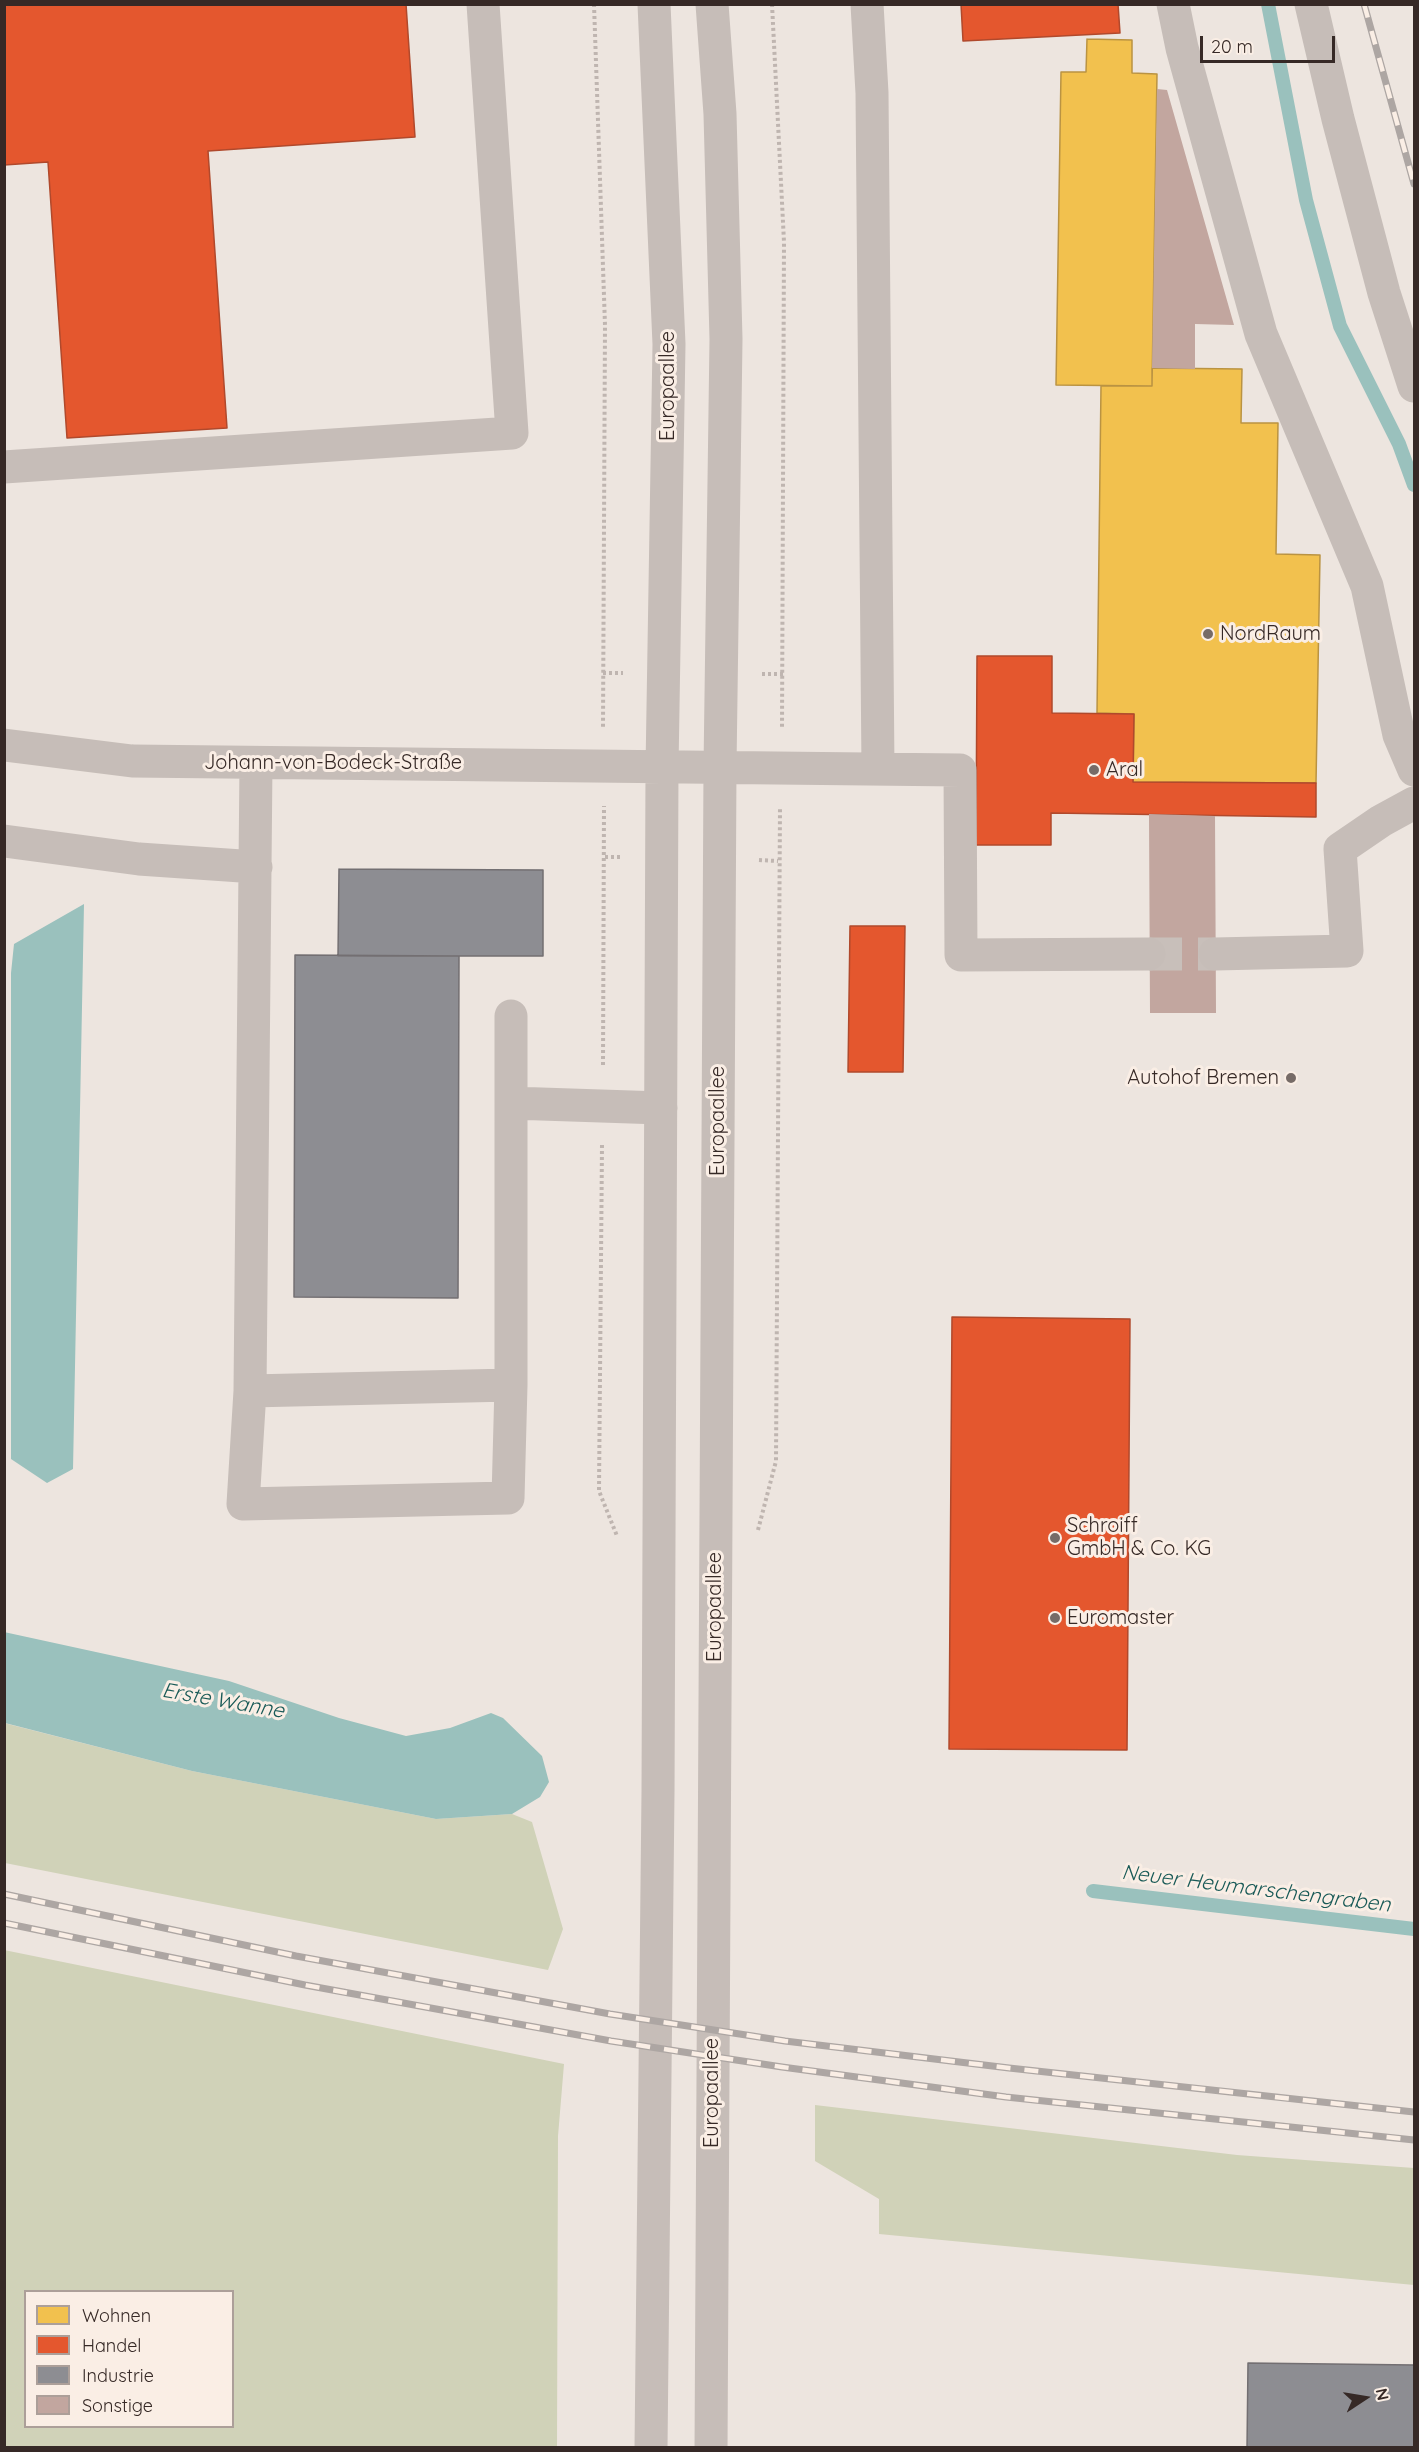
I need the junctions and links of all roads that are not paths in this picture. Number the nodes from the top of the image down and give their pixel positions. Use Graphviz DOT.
graph roads {
  1 [pos="483,4"];
  2 [pos="654,4"];
  3 [pos="712,4"];
  4 [pos="867,4"];
  5 [pos="1173,4"];
  6 [pos="1311,4"];
  7 [pos="1414,386"];
  8 [pos="4,467"];
  9 [pos="4,745"];
  10 [pos="256,763"];
  11 [pos="720,767"];
  12 [pos="662,768"];
  13 [pos="878,769"];
  14 [pos="1414,770"];
  15 [pos="1414,802"];
  16 [pos="4,841"];
  17 [pos="256,867"];
  18 [pos="1149,954"];
  19 [pos="1215,954"];
  20 [pos="511,1016"];
  21 [pos="511,1104"];
  22 [pos="661,1108"];
  23 [pos="511,1385"];
  24 [pos="250,1391"];
  25 [pos="651,2448"];
  26 [pos="711,2448"];
  1 -- 8 [label="street"];
  2 -- 12 [label="street, Europaallee"];
  3 -- 11 [label="street, Europaallee"];
  4 -- 13 [label="street"];
  5 -- 14 [label="street"];
  6 -- 7 [label="street"];
  9 -- 10 [label="street, Johann-von-Bodeck-Straße"];
  10 -- 12 [label="street, Johann-von-Bodeck-Straße"];
  10 -- 17 [label="street"];
  11 -- 12 [label="street"];
  11 -- 13 [label="street"];
  11 -- 26 [label="street, Europaallee"];
  12 -- 22 [label="street, Europaallee"];
  13 -- 18 [label="street"];
  15 -- 19 [label="street"];
  16 -- 17 [label="street"];
  17 -- 24 [label="street"];
  20 -- 21 [label="street"];
  21 -- 22 [label="street"];
  21 -- 23 [label="street"];
  22 -- 25 [label="street, Europaallee"];
  23 -- 24 [label="street"];
  23 -- 24 [label="street"];
}
